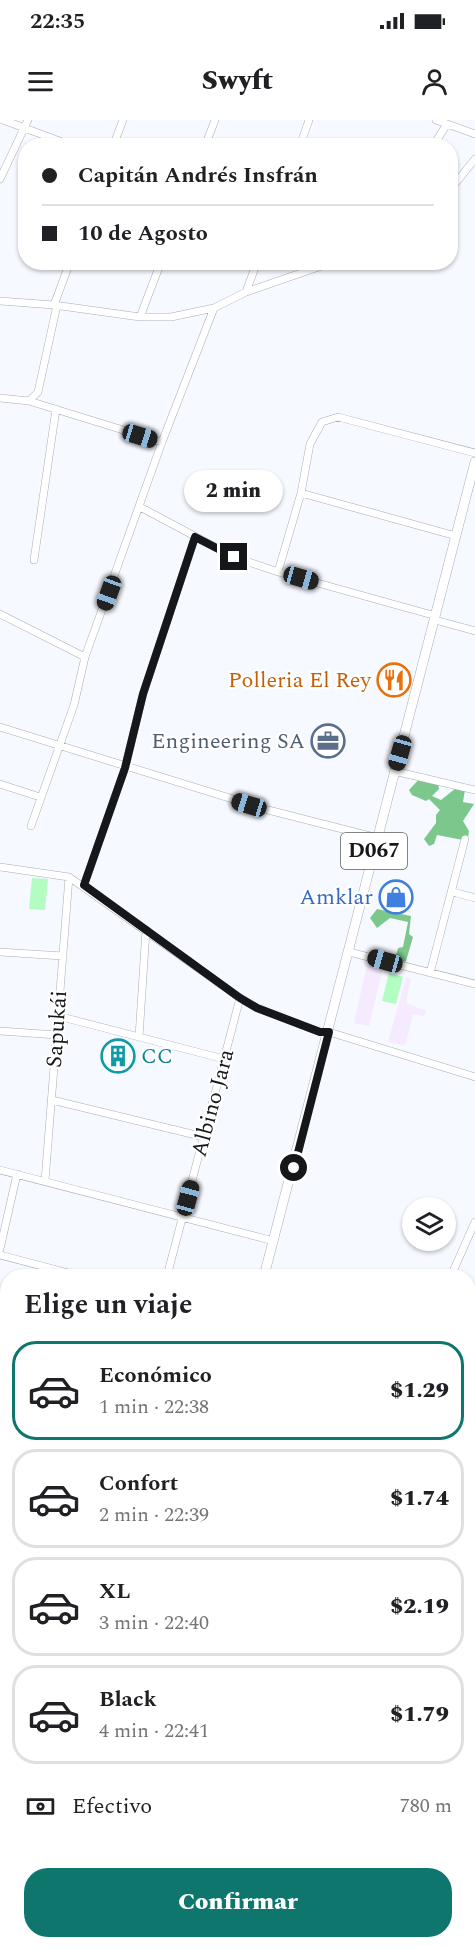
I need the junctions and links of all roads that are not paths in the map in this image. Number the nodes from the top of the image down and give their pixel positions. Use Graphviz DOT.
graph roads {
  1 [pos="3,120"];
  2 [pos="28,120"];
  3 [pos="123,120"];
  4 [pos="215,120"];
  5 [pos="309,120"];
  6 [pos="437,120"];
  7 [pos="447,124"];
  8 [pos="25,128"];
  9 [pos="475,134"];
  10 [pos="20,138"];
  11 [pos="52,138"];
  12 [pos="116,138"];
  13 [pos="208,138"];
  14 [pos="303,138"];
  15 [pos="438,138"];
  16 [pos="18,142"];
  17 [pos="475,159"];
  18 [pos="0,179"];
  19 [pos="458,180"];
  20 [pos="67,270"];
  21 [pos="158,270"];
  22 [pos="253,270"];
  23 [pos="310,270"];
  24 [pos="246,292"];
  25 [pos="0,301"];
  26 [pos="55,305"];
  27 [pos="214,308"];
  28 [pos="140,317"];
  29 [pos="0,398"];
  30 [pos="28,401"];
  31 [pos="56,409"];
  32 [pos="162,442"];
  33 [pos="475,453"];
  34 [pos="475,462"];
  35 [pos="301,493"];
  36 [pos="140,507"];
  37 [pos="456,536"];
  38 [pos="195,537"];
  39 [pos="34,560"];
  40 [pos="278,572"];
  41 [pos="0,614"];
  42 [pos="436,618"];
  43 [pos="475,631"];
  44 [pos="86,657"];
  45 [pos="0,727"];
  46 [pos="59,745"];
  47 [pos="125,768"];
  48 [pos="394,771"];
  49 [pos="0,784"];
  50 [pos="475,790"];
  51 [pos="40,797"];
  52 [pos="31,826"];
  53 [pos="378,837"];
  54 [pos="465,839"];
  55 [pos="0,867"];
  56 [pos="69,877"];
  57 [pos="84,885"];
  58 [pos="453,892"];
  59 [pos="475,898"];
  60 [pos="147,930"];
  61 [pos="0,952"];
  62 [pos="350,952"];
  63 [pos="63,956"];
  64 [pos="430,973"];
  65 [pos="475,984"];
  66 [pos="240,998"];
  67 [pos="58,1016"];
  68 [pos="0,1031"];
  69 [pos="329,1032"];
  70 [pos="57,1035"];
  71 [pos="139,1037"];
  72 [pos="224,1059"];
  73 [pos="475,1077"];
  74 [pos="51,1100"];
  75 [pos="204,1137"];
  76 [pos="0,1170"];
  77 [pos="16,1174"];
  78 [pos="45,1181"];
  79 [pos="182,1218"];
  80 [pos="475,1222"];
  81 [pos="274,1241"];
  82 [pos="0,1250"];
  83 [pos="0,1255"];
  84 [pos="53,1269"];
  85 [pos="168,1269"];
  86 [pos="266,1269"];
  87 [pos="454,1269"];
  1 -- 8 [label="street"];
  2 -- 8 [label="street"];
  3 -- 12 [label="street"];
  4 -- 13 [label="street"];
  5 -- 14 [label="street"];
  6 -- 7 [label="street"];
  7 -- 9 [label="street"];
  7 -- 15 [label="street"];
  8 -- 10 [label="street"];
  8 -- 11 [label="street"];
  16 -- 18 [label="street"];
  17 -- 19 [label="street"];
  20 -- 26 [label="street"];
  21 -- 28 [label="street"];
  22 -- 24 [label="street"];
  23 -- 24 [label="street"];
  24 -- 27 [label="street"];
  25 -- 26 [label="street"];
  26 -- 28 [label="street"];
  26 -- 30 [label="street"];
  27 -- 28 [label="street"];
  27 -- 32 [label="street"];
  29 -- 30 [label="street"];
  30 -- 31 [label="street"];
  31 -- 32 [label="street"];
  31 -- 39 [label="street"];
  32 -- 36 [label="street"];
  33 -- 35 [label="street"];
  34 -- 37 [label="main road, D067"];
  35 -- 37 [label="street"];
  35 -- 40 [label="street"];
  36 -- 38 [label="street"];
  36 -- 44 [label="street"];
  37 -- 42 [label="main road, D067"];
  38 -- 40 [label="street"];
  38 -- 47 [label="street"];
  40 -- 42 [label="street"];
  41 -- 44 [label="street"];
  42 -- 43 [label="street"];
  42 -- 48 [label="main road, D067"];
  44 -- 46 [label="street"];
  45 -- 46 [label="street"];
  46 -- 47 [label="street"];
  46 -- 51 [label="street"];
  47 -- 53 [label="street"];
  47 -- 57 [label="street"];
  48 -- 50 [label="street"];
  48 -- 53 [label="main road, D067"];
  49 -- 51 [label="street"];
  51 -- 52 [label="street"];
  53 -- 62 [label="main road, D067"];
  54 -- 58 [label="street"];
  55 -- 56 [label="street"];
  56 -- 57 [label="street"];
  56 -- 63 [label="street, Sapukái"];
  57 -- 60 [label="street"];
  58 -- 59 [label="street"];
  58 -- 64 [label="street"];
  60 -- 66 [label="street"];
  60 -- 71 [label="street"];
  61 -- 63 [label="street"];
  62 -- 64 [label="street"];
  62 -- 69 [label="main road, D067"];
  63 -- 67 [label="street, Sapukái"];
  64 -- 65 [label="street"];
  66 -- 69 [label="street"];
  66 -- 72 [label="street, Albino Jara"];
  67 -- 70 [label="street, Sapukái"];
  67 -- 71 [label="street"];
  68 -- 70 [label="street"];
  69 -- 73 [label="street"];
  69 -- 81 [label="main road, D067"];
  70 -- 74 [label="street, Sapukái"];
  71 -- 72 [label="street"];
  72 -- 75 [label="street, Albino Jara"];
  74 -- 75 [label="street"];
  74 -- 78 [label="street, Sapukái"];
  75 -- 79 [label="street, Albino Jara"];
  76 -- 77 [label="street"];
  77 -- 78 [label="street"];
  77 -- 82 [label="street"];
  78 -- 79 [label="street"];
  79 -- 81 [label="street"];
  79 -- 85 [label="street, Albino Jara"];
  80 -- 87 [label="street"];
  81 -- 86 [label="main road, D067"];
  83 -- 84 [label="street"];
}
